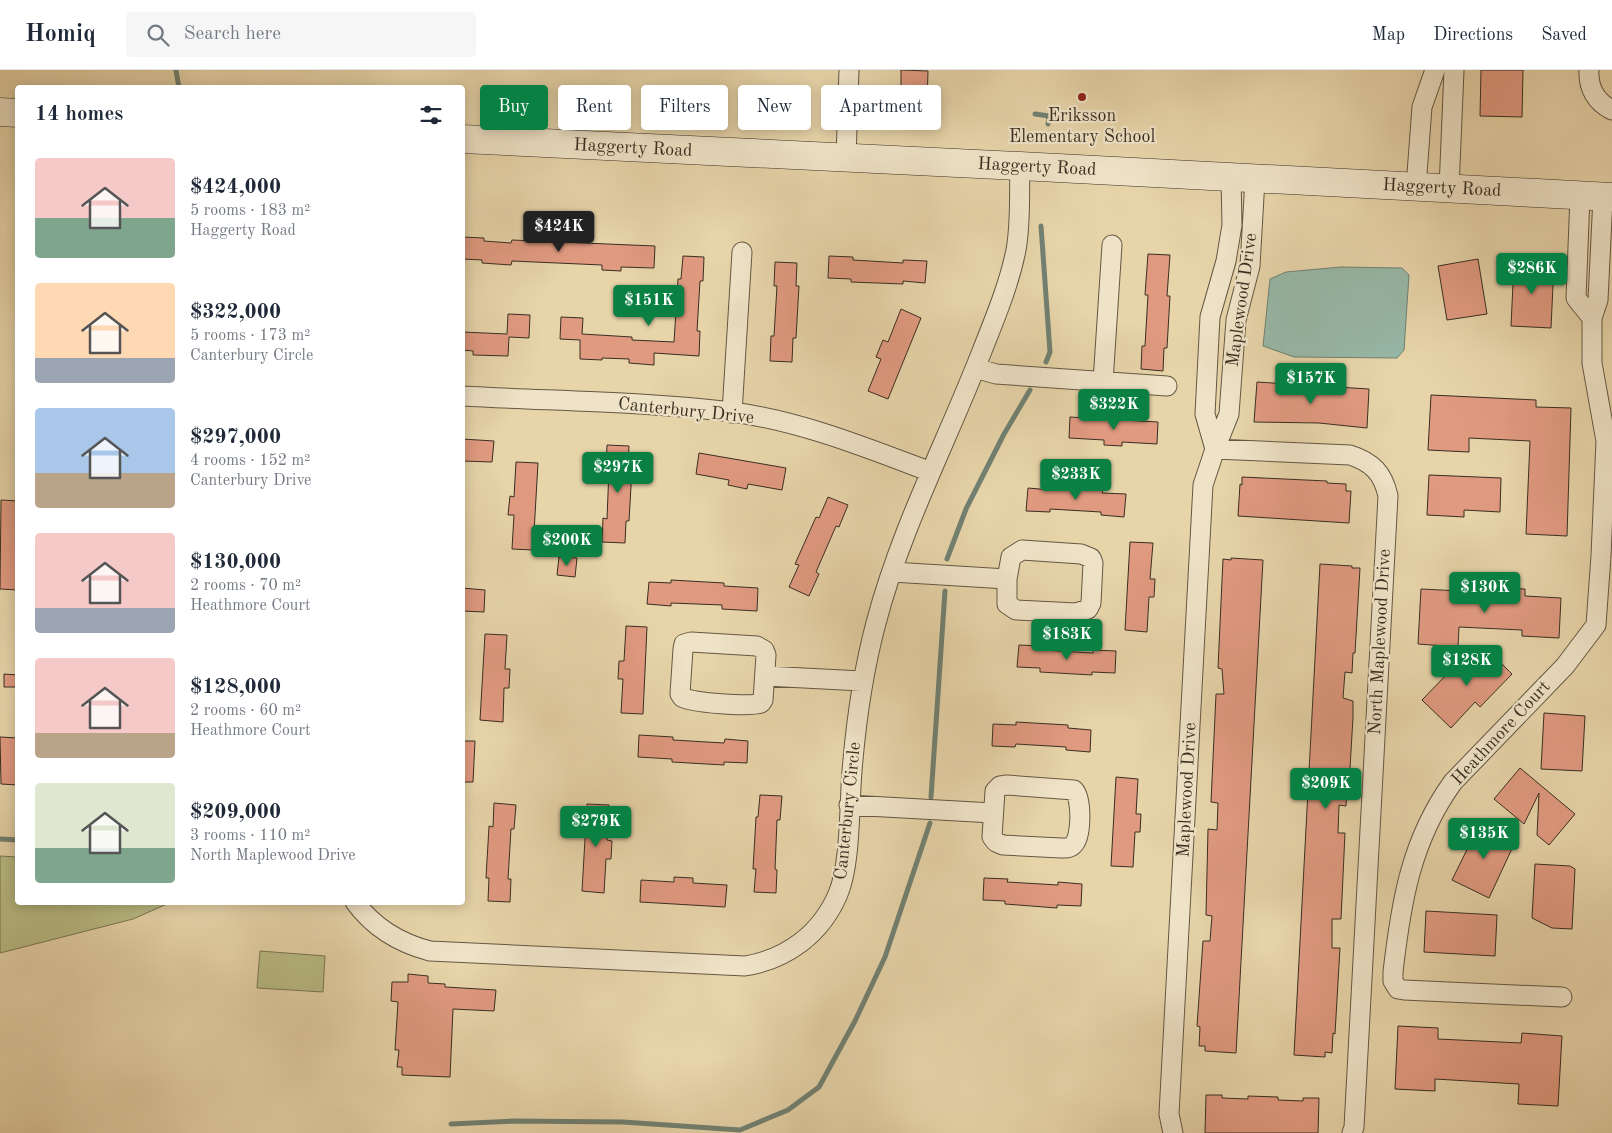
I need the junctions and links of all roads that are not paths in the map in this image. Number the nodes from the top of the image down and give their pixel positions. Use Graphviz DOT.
graph roads {
  1 [pos="849,70"];
  2 [pos="1435,70"];
  3 [pos="1454,70"];
  4 [pos="1588,70"];
  5 [pos="1612,110"];
  6 [pos="0,112"];
  7 [pos="15,113"];
  8 [pos="465,139"];
  9 [pos="846,158"];
  10 [pos="1020,166"];
  11 [pos="1243,178"];
  12 [pos="1416,187"];
  13 [pos="1449,188"];
  14 [pos="1598,197"];
  15 [pos="1112,245"];
  16 [pos="742,252"];
  17 [pos="975,368"];
  18 [pos="1104,382"];
  19 [pos="1167,386"];
  20 [pos="465,396"];
  21 [pos="732,412"];
  22 [pos="1214,449"];
  23 [pos="932,472"];
  24 [pos="892,572"];
  25 [pos="1007,579"];
  26 [pos="766,676"];
  27 [pos="862,681"];
  28 [pos="849,805"];
  29 [pos="993,813"];
  30 [pos="357,905"];
  31 [pos="1562,997"];
  32 [pos="1173,1133"];
  33 [pos="1352,1133"];
  1 -- 9 [label="street"];
  2 -- 12 [label="street"];
  3 -- 13 [label="street"];
  4 -- 5 [label="street"];
  6 -- 7 [label="main road"];
  8 -- 9 [label="main road, Haggerty Road"];
  9 -- 10 [label="main road, Haggerty Road"];
  10 -- 11 [label="main road, Haggerty Road"];
  10 -- 17 [label="street, Canterbury Circle"];
  11 -- 12 [label="main road, Haggerty Road"];
  11 -- 22 [label="street, Maplewood Drive"];
  11 -- 22 [label="street, Maplewood Drive"];
  12 -- 13 [label="main road, Haggerty Road"];
  13 -- 14 [label="main road, Haggerty Road"];
  14 -- 31 [label="street, Heathmore Court"];
  15 -- 18 [label="street"];
  16 -- 21 [label="street"];
  17 -- 18 [label="street"];
  17 -- 23 [label="street, Canterbury Circle"];
  18 -- 19 [label="street"];
  20 -- 21 [label="street, Canterbury Drive"];
  21 -- 23 [label="street, Canterbury Drive"];
  22 -- 32 [label="street, Maplewood Drive"];
  22 -- 33 [label="street, North Maplewood Drive"];
  23 -- 24 [label="street, Canterbury Circle"];
  24 -- 25 [label="street"];
  24 -- 27 [label="street, Canterbury Circle"];
  25 -- 25 [label="street"];
  26 -- 26 [label="street"];
  26 -- 27 [label="street"];
  27 -- 28 [label="street, Canterbury Circle"];
  28 -- 29 [label="street"];
  28 -- 30 [label="street, Canterbury Circle"];
  29 -- 29 [label="street"];
}
